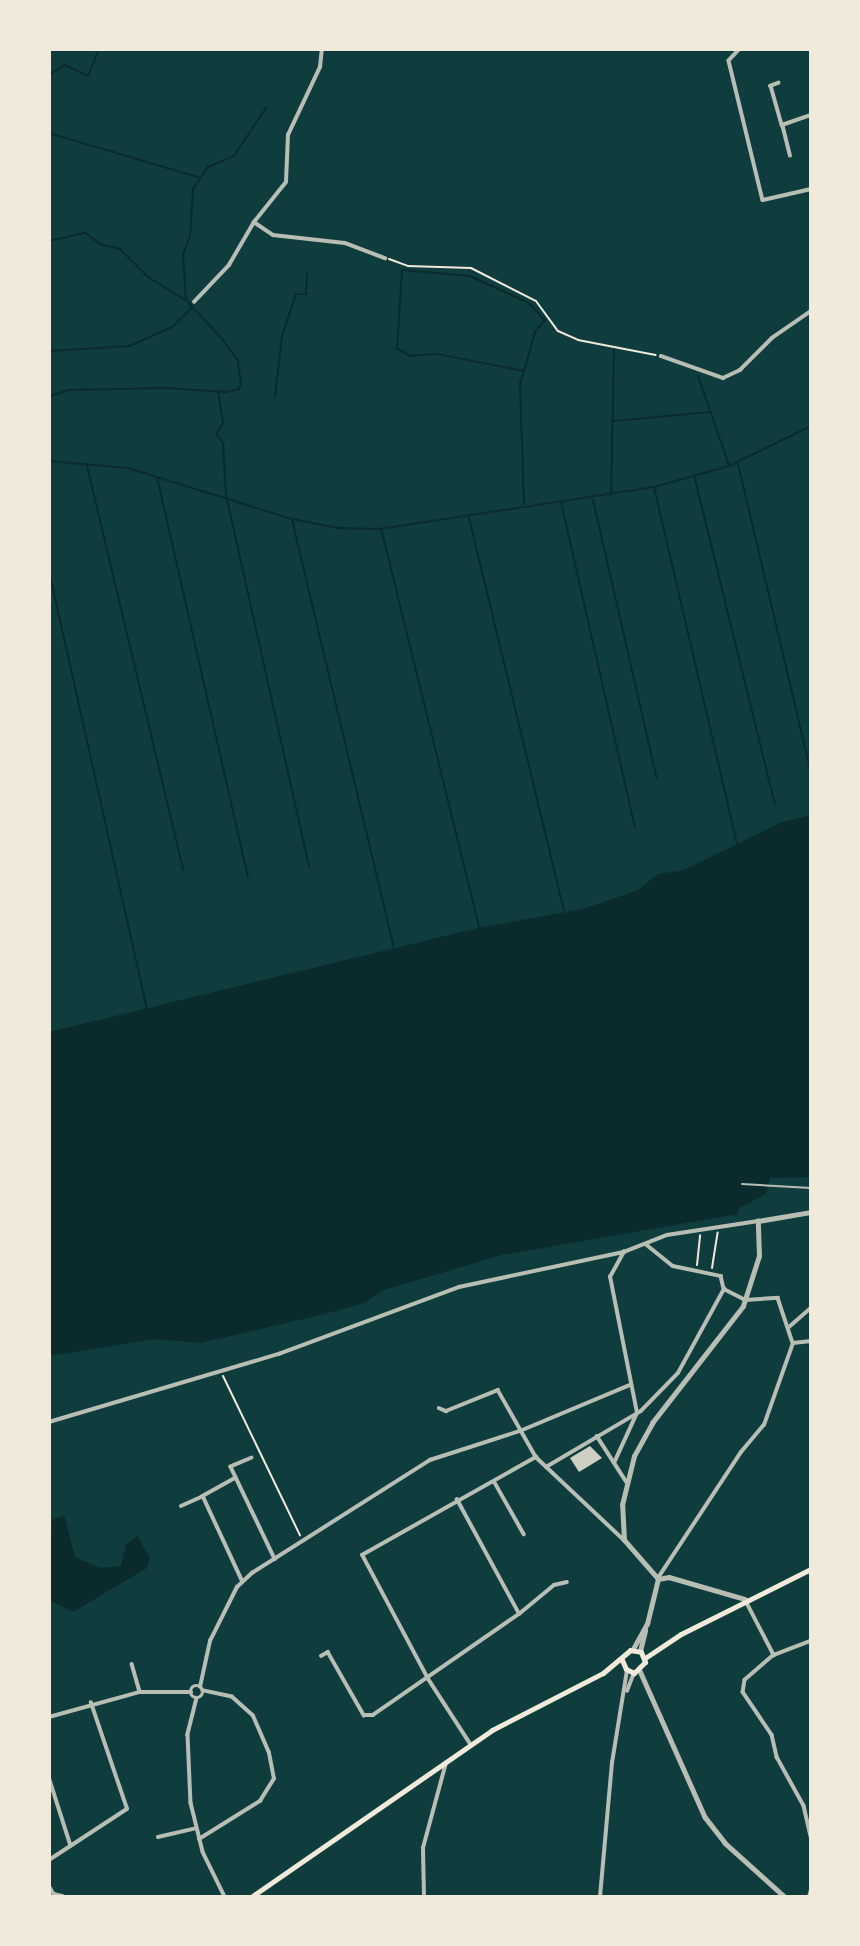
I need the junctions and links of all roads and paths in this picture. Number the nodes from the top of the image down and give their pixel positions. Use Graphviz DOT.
graph roads {
  1 [pos="322,49"];
  2 [pos="740,49"];
  3 [pos="779,83"];
  4 [pos="811,116"];
  5 [pos="782,125"];
  6 [pos="790,156"];
  7 [pos="811,189"];
  8 [pos="254,222"];
  9 [pos="385,258"];
  10 [pos="194,302"];
  11 [pos="811,311"];
  12 [pos="661,356"];
  13 [pos="742,1184"];
  14 [pos="811,1188"];
  15 [pos="810,1212"];
  16 [pos="758,1220"];
  17 [pos="718,1227"];
  18 [pos="699,1230"];
  19 [pos="646,1244"];
  20 [pos="624,1252"];
  21 [pos="696,1269"];
  22 [pos="711,1273"];
  23 [pos="724,1289"];
  24 [pos="746,1300"];
  25 [pos="811,1308"];
  26 [pos="789,1326"];
  27 [pos="811,1341"];
  28 [pos="793,1343"];
  29 [pos="220,1369"];
  30 [pos="630,1385"];
  31 [pos="439,1408"];
  32 [pos="637,1413"];
  33 [pos="49,1422"];
  34 [pos="520,1431"];
  35 [pos="597,1436"];
  36 [pos="536,1457"];
  37 [pos="252,1458"];
  38 [pos="614,1463"];
  39 [pos="546,1467"];
  40 [pos="236,1478"];
  41 [pos="626,1480"];
  42 [pos="494,1481"];
  43 [pos="203,1496"];
  44 [pos="457,1500"];
  45 [pos="181,1506"];
  46 [pos="524,1534"];
  47 [pos="624,1540"];
  48 [pos="305,1541"];
  49 [pos="275,1559"];
  50 [pos="811,1569"];
  51 [pos="658,1579"];
  52 [pos="242,1580"];
  53 [pos="567,1582"];
  54 [pos="745,1600"];
  55 [pos="519,1614"];
  56 [pos="647,1623"];
  57 [pos="811,1641"];
  58 [pos="667,1642"];
  59 [pos="633,1649"];
  60 [pos="641,1652"];
  61 [pos="774,1655"];
  62 [pos="321,1656"];
  63 [pos="645,1658"];
  64 [pos="622,1660"];
  65 [pos="132,1664"];
  66 [pos="626,1669"];
  67 [pos="637,1672"];
  68 [pos="603,1674"];
  69 [pos="428,1679"];
  70 [pos="200,1687"];
  71 [pos="203,1691"];
  72 [pos="140,1692"];
  73 [pos="191,1692"];
  74 [pos="625,1697"];
  75 [pos="197,1698"];
  76 [pos="91,1703"];
  77 [pos="49,1717"];
  78 [pos="470,1744"];
  79 [pos="445,1761"];
  80 [pos="49,1777"];
  81 [pos="196,1828"];
  82 [pos="811,1836"];
  83 [pos="158,1837"];
  84 [pos="199,1839"];
  85 [pos="71,1846"];
  86 [pos="49,1860"];
  87 [pos="49,1886"];
  88 [pos="811,1890"];
  89 [pos="63,1896"];
  90 [pos="225,1897"];
  91 [pos="251,1897"];
  92 [pos="424,1897"];
  93 [pos="600,1897"];
  94 [pos="785,1897"];
  95 [pos="809,1897"];
  1 -- 8 [label="street"];
  2 -- 7 [label="street"];
  3 -- 5 [label="street"];
  4 -- 5 [label="street"];
  5 -- 6 [label="street"];
  8 -- 9 [label="street"];
  8 -- 10 [label="street"];
  9 -- 12 [label="path"];
  11 -- 12 [label="street"];
  13 -- 14 [label="lane"];
  15 -- 16 [label="street"];
  16 -- 17 [label="street"];
  16 -- 24 [label="street"];
  17 -- 18 [label="street"];
  17 -- 22 [label="path"];
  18 -- 19 [label="street"];
  18 -- 21 [label="path"];
  19 -- 20 [label="street"];
  19 -- 21 [label="street"];
  20 -- 29 [label="street"];
  20 -- 30 [label="street"];
  21 -- 22 [label="street"];
  22 -- 23 [label="street"];
  23 -- 24 [label="street"];
  23 -- 32 [label="street"];
  24 -- 26 [label="street"];
  24 -- 41 [label="street"];
  25 -- 26 [label="street"];
  26 -- 28 [label="street"];
  27 -- 28 [label="street"];
  28 -- 51 [label="street"];
  29 -- 33 [label="street"];
  29 -- 48 [label="path"];
  30 -- 32 [label="street"];
  30 -- 34 [label="street"];
  31 -- 34 [label="street"];
  32 -- 35 [label="street"];
  32 -- 38 [label="street"];
  34 -- 36 [label="street"];
  34 -- 48 [label="street"];
  35 -- 38 [label="street"];
  35 -- 39 [label="street"];
  36 -- 39 [label="street"];
  36 -- 42 [label="street"];
  37 -- 40 [label="street"];
  38 -- 41 [label="street"];
  39 -- 47 [label="street"];
  40 -- 43 [label="street"];
  40 -- 49 [label="street"];
  41 -- 47 [label="street"];
  42 -- 44 [label="street"];
  42 -- 46 [label="street"];
  43 -- 45 [label="street"];
  43 -- 52 [label="street"];
  44 -- 55 [label="street"];
  44 -- 69 [label="street"];
  47 -- 51 [label="street"];
  48 -- 49 [label="street"];
  49 -- 52 [label="street"];
  50 -- 54 [label="main road"];
  51 -- 54 [label="street"];
  51 -- 56 [label="street"];
  52 -- 70 [label="street"];
  53 -- 55 [label="street"];
  54 -- 58 [label="main road"];
  54 -- 61 [label="street"];
  55 -- 69 [label="street"];
  56 -- 59 [label="street"];
  56 -- 60 [label="street"];
  57 -- 61 [label="street"];
  58 -- 60 [label="main road"];
  58 -- 63 [label="main road"];
  59 -- 60 [label="main road"];
  59 -- 64 [label="main road"];
  60 -- 63 [label="main road"];
  61 -- 82 [label="street"];
  62 -- 69 [label="street"];
  63 -- 67 [label="main road"];
  64 -- 66 [label="main road"];
  64 -- 68 [label="main road"];
  65 -- 72 [label="street"];
  66 -- 67 [label="main road"];
  66 -- 68 [label="main road"];
  66 -- 74 [label="street"];
  67 -- 74 [label="street"];
  67 -- 94 [label="street"];
  68 -- 78 [label="main road"];
  69 -- 78 [label="street"];
  70 -- 71 [label="street"];
  70 -- 73 [label="street"];
  71 -- 75 [label="street"];
  71 -- 84 [label="street"];
  72 -- 73 [label="street"];
  72 -- 76 [label="street"];
  73 -- 75 [label="street"];
  74 -- 93 [label="street"];
  75 -- 81 [label="street"];
  76 -- 77 [label="street"];
  76 -- 85 [label="street"];
  78 -- 79 [label="main road"];
  79 -- 91 [label="main road"];
  79 -- 92 [label="street"];
  80 -- 85 [label="street"];
  81 -- 83 [label="street"];
  81 -- 84 [label="street"];
  84 -- 90 [label="street"];
  85 -- 86 [label="street"];
  87 -- 89 [label="street"];
  88 -- 95 [label="street"];
}
